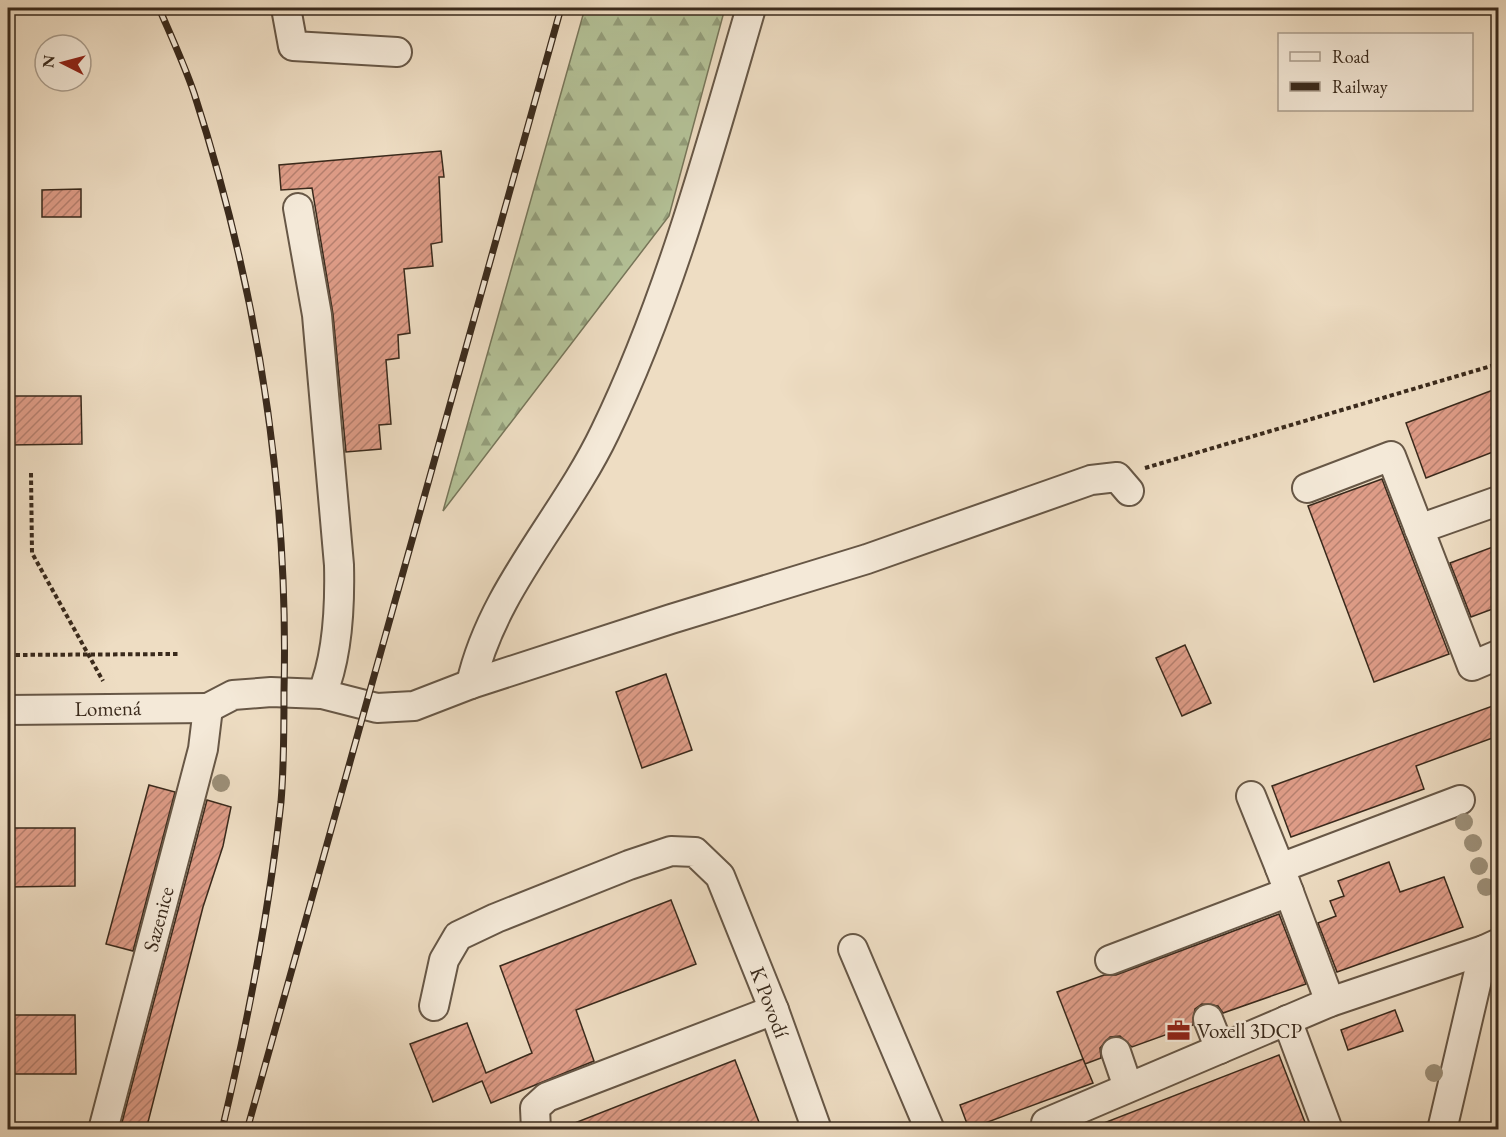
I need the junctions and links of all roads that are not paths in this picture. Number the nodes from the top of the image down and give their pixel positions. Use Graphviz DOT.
graph roads {
  1 [pos="286,8"];
  2 [pos="751,8"];
  3 [pos="397,52"];
  4 [pos="298,208"];
  5 [pos="1123,484"];
  6 [pos="1307,488"];
  7 [pos="1498,501"];
  8 [pos="1419,529"];
  9 [pos="1498,655"];
  10 [pos="471,684"];
  11 [pos="322,694"];
  12 [pos="208,708"];
  13 [pos="8,710"];
  14 [pos="1251,796"];
  15 [pos="1460,800"];
  16 [pos="1284,880"];
  17 [pos="1491,947"];
  18 [pos="853,949"];
  19 [pos="1110,960"];
  20 [pos="1330,1002"];
  21 [pos="434,1006"];
  22 [pos="774,1010"];
  23 [pos="1208,1019"];
  24 [pos="1287,1020"];
  25 [pos="1220,1049"];
  26 [pos="1116,1052"];
  27 [pos="1128,1088"];
  28 [pos="1039,1127"];
  29 [pos="103,1130"];
  30 [pos="536,1130"];
  31 [pos="817,1130"];
  32 [pos="930,1130"];
  33 [pos="1328,1130"];
  34 [pos="1442,1130"];
  1 -- 3 [label="street"];
  2 -- 10 [label="street"];
  4 -- 11 [label="street"];
  5 -- 10 [label="street"];
  6 -- 8 [label="street"];
  7 -- 8 [label="street"];
  8 -- 9 [label="street"];
  10 -- 11 [label="street"];
  11 -- 12 [label="street"];
  12 -- 13 [label="street, Lomená"];
  12 -- 29 [label="street, Sazenice"];
  14 -- 16 [label="street"];
  15 -- 16 [label="street"];
  16 -- 19 [label="street"];
  16 -- 20 [label="street"];
  17 -- 20 [label="street"];
  17 -- 34 [label="street"];
  18 -- 32 [label="street"];
  20 -- 24 [label="street"];
  21 -- 22 [label="street, K Povodí"];
  22 -- 30 [label="street"];
  22 -- 31 [label="street, K Povodí"];
  23 -- 25 [label="street"];
  24 -- 25 [label="street"];
  24 -- 33 [label="street"];
  25 -- 27 [label="street"];
  26 -- 27 [label="street"];
  27 -- 28 [label="street"];
}
